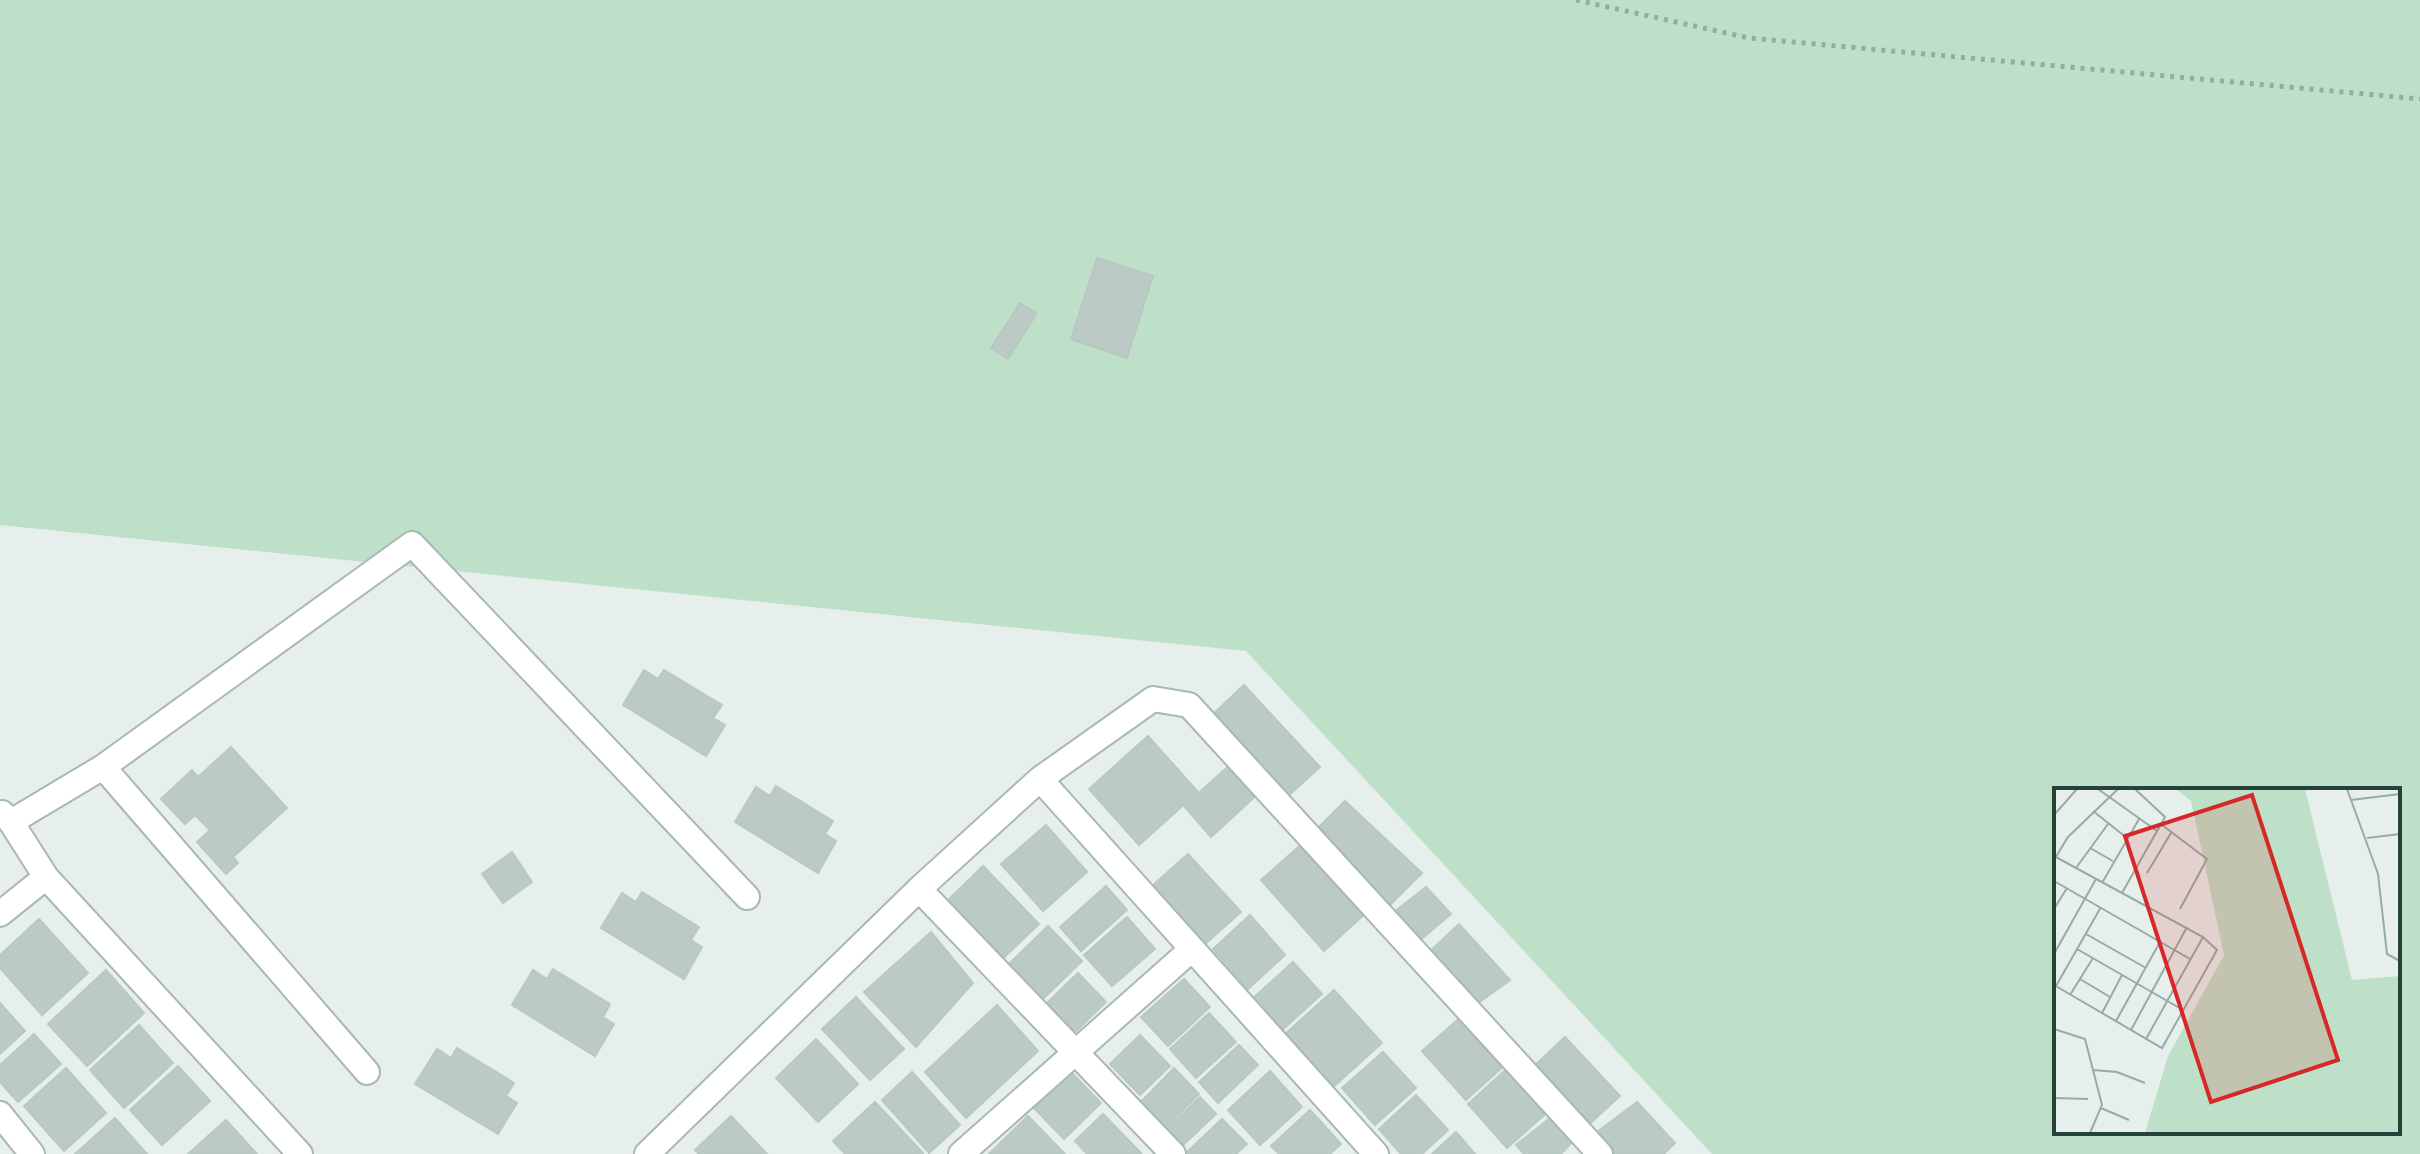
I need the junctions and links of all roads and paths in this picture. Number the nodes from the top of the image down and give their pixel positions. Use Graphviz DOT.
graph roads {
  1 [pos="1576,0"];
  2 [pos="2420,99"];
  3 [pos="103,767"];
  4 [pos="1040,779"];
  5 [pos="6,817"];
  6 [pos="46,877"];
  7 [pos="919,889"];
  8 [pos="747,897"];
  9 [pos="0,914"];
  10 [pos="1192,949"];
  11 [pos="1074,1053"];
  12 [pos="367,1072"];
  13 [pos="0,1114"];
  14 [pos="1587,1150"];
  15 [pos="24,1151"];
  16 [pos="966,1153"];
  17 [pos="300,1154"];
  18 [pos="647,1154"];
  19 [pos="1173,1154"];
  20 [pos="1376,1154"];
  1 -- 2 [label="path"];
  3 -- 5 [label="street"];
  3 -- 8 [label="street"];
  3 -- 12 [label="street"];
  4 -- 7 [label="street"];
  4 -- 10 [label="street"];
  4 -- 14 [label="street"];
  5 -- 6 [label="street"];
  6 -- 9 [label="street"];
  6 -- 17 [label="street"];
  7 -- 11 [label="street"];
  7 -- 18 [label="street"];
  10 -- 11 [label="street"];
  10 -- 20 [label="street"];
  11 -- 16 [label="street"];
  11 -- 19 [label="street"];
  13 -- 15 [label="street"];
}
